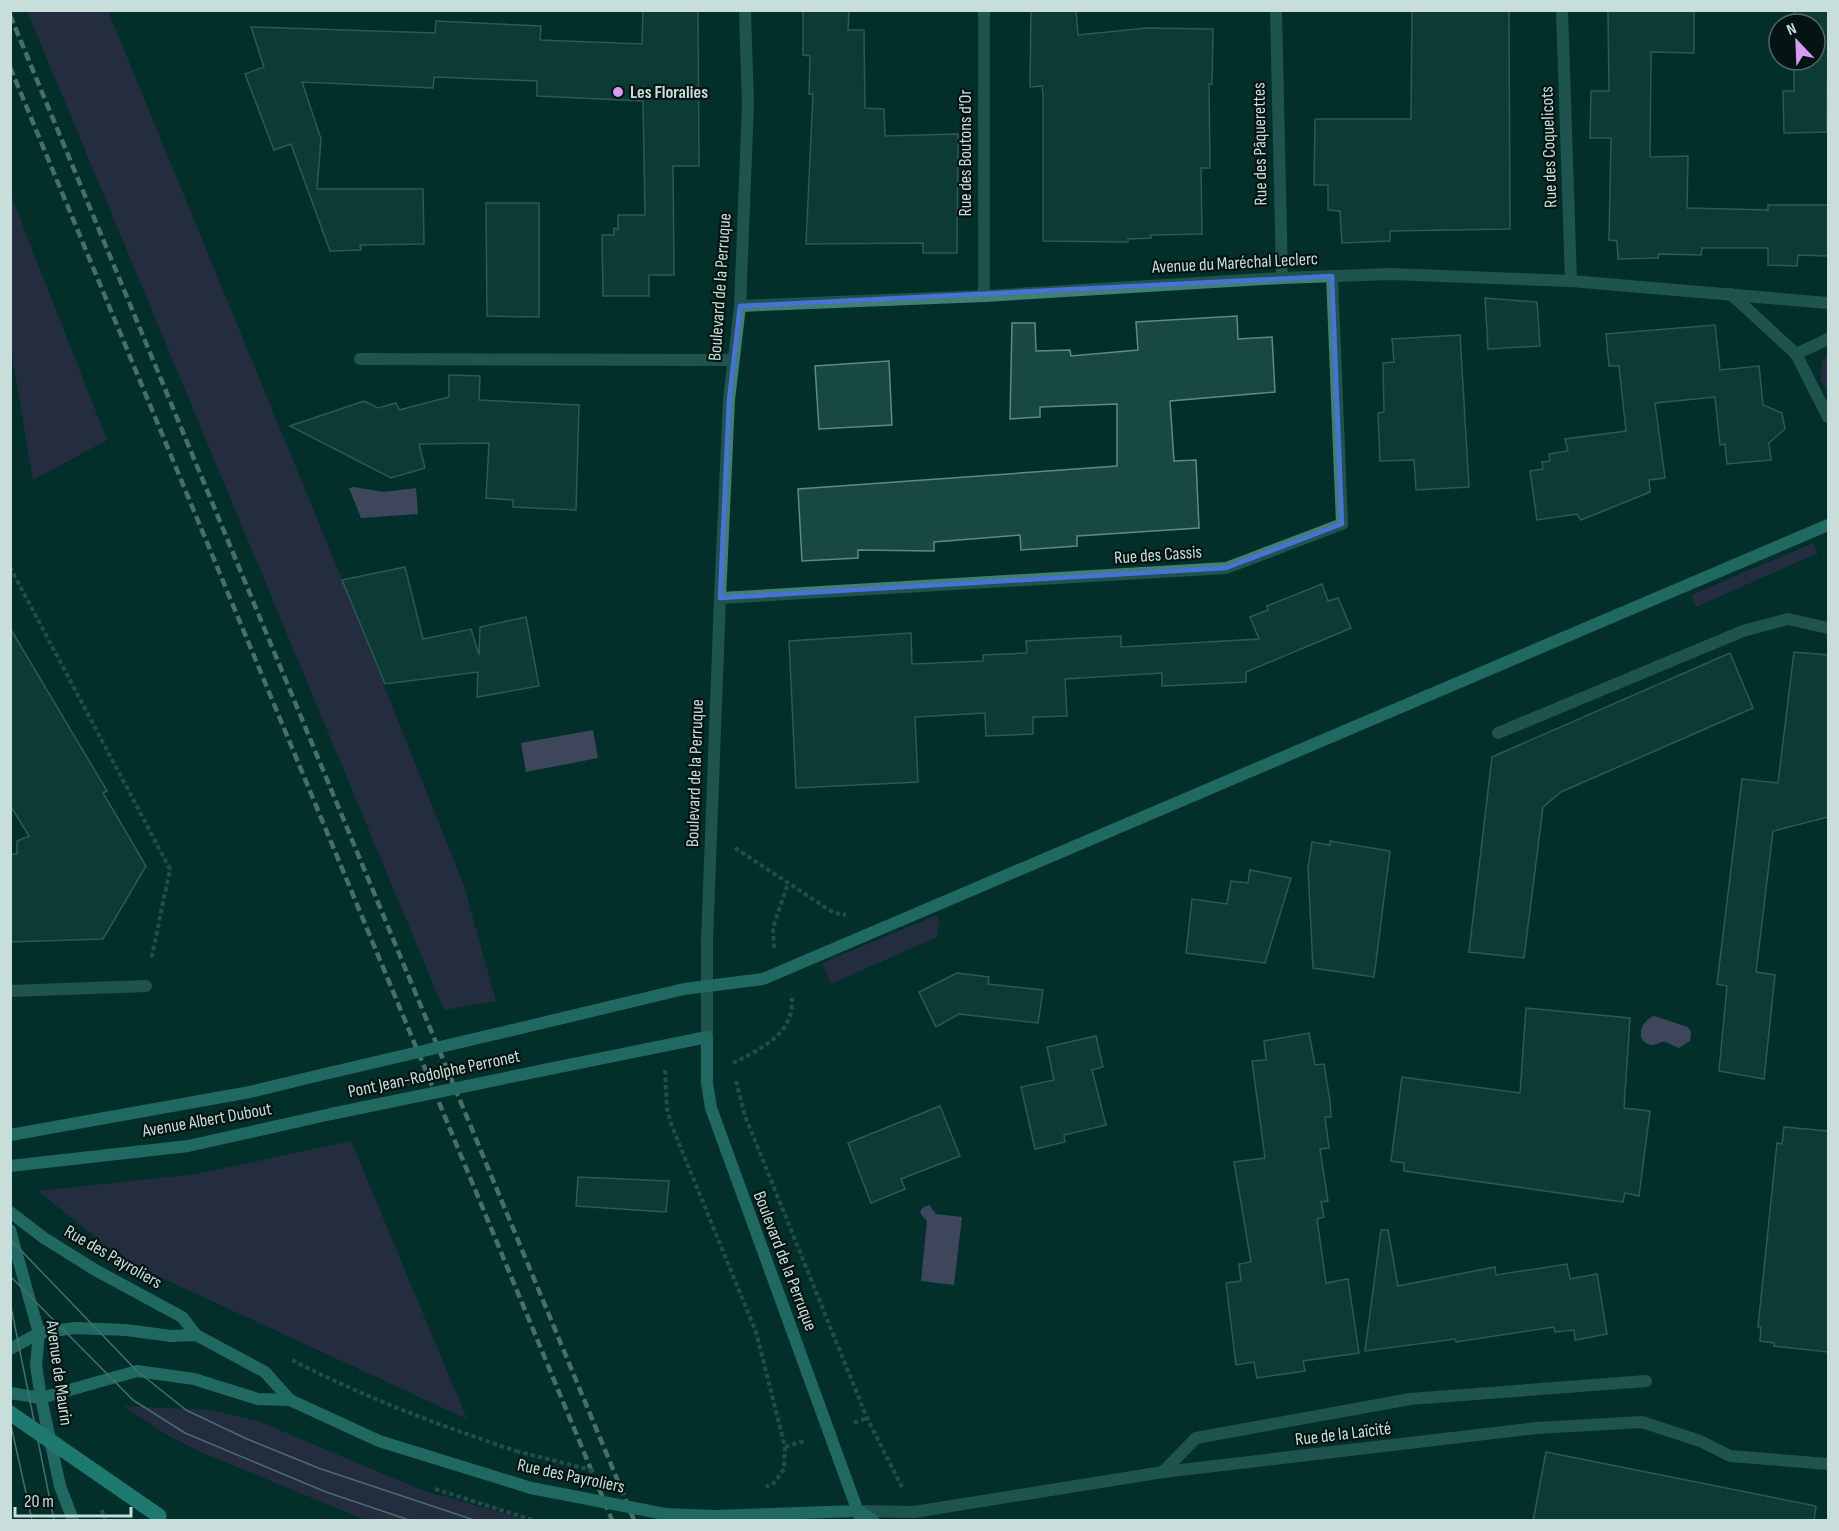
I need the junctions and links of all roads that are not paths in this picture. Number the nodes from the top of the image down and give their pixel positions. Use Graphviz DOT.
graph roads {
  1 [pos="745,10"];
  2 [pos="984,10"];
  3 [pos="1276,10"];
  4 [pos="1562,10"];
  5 [pos="1332,276"];
  6 [pos="1282,278"];
  7 [pos="1571,281"];
  8 [pos="1731,294"];
  9 [pos="984,296"];
  10 [pos="1828,303"];
  11 [pos="740,306"];
  12 [pos="1828,339"];
  13 [pos="1796,354"];
  14 [pos="360,359"];
  15 [pos="733,360"];
  16 [pos="1828,417"];
  17 [pos="1828,525"];
  18 [pos="720,598"];
  19 [pos="1828,628"];
  20 [pos="1498,733"];
  21 [pos="706,985"];
  22 [pos="146,986"];
  23 [pos="10,991"];
  24 [pos="707,1037"];
  25 [pos="331,1114"];
  26 [pos="10,1135"];
  27 [pos="10,1166"];
  28 [pos="10,1212"];
  29 [pos="10,1230"];
  30 [pos="39,1333"];
  31 [pos="196,1335"];
  32 [pos="10,1349"];
  33 [pos="1646,1381"];
  34 [pos="10,1393"];
  35 [pos="41,1398"];
  36 [pos="290,1401"];
  37 [pos="10,1413"];
  38 [pos="1828,1464"];
  39 [pos="1163,1472"];
  40 [pos="159,1516"];
  41 [pos="860,1516"];
  42 [pos="73,1521"];
  43 [pos="873,1521"];
  1 -- 11 [label="street, Boulevard de la Perruque"];
  2 -- 9 [label="street, Rue des Boutons d'Or"];
  3 -- 6 [label="street, Rue des Pâquerettes"];
  4 -- 7 [label="street, Rue des Coquelicots"];
  5 -- 6 [label="street, Avenue du Maréchal Leclerc"];
  5 -- 7 [label="street, Avenue du Maréchal Leclerc"];
  5 -- 18 [label="street, Rue des Cassis"];
  6 -- 9 [label="street, Avenue du Maréchal Leclerc"];
  7 -- 8 [label="street, Avenue du Maréchal Leclerc"];
  8 -- 10 [label="street, Avenue du Maréchal Leclerc"];
  8 -- 13 [label="street"];
  9 -- 11 [label="street, Avenue du Maréchal Leclerc"];
  11 -- 15 [label="street, Boulevard de la Perruque"];
  12 -- 13 [label="street"];
  13 -- 16 [label="street"];
  14 -- 15 [label="street"];
  15 -- 18 [label="street, Boulevard de la Perruque"];
  17 -- 21 [label="street"];
  18 -- 21 [label="street, Boulevard de la Perruque"];
  19 -- 20 [label="street"];
  21 -- 24 [label="street, Boulevard de la Perruque"];
  21 -- 26 [label="street, bridge"];
  22 -- 23 [label="street"];
  24 -- 25 [label="street, Pont Jean-Rodolphe Perronet, bridge"];
  24 -- 41 [label="street, Boulevard de la Perruque"];
  25 -- 27 [label="street, Avenue Albert Dubout"];
  28 -- 31 [label="street, Rue des Payroliers"];
  29 -- 30 [label="street, Avenue de Maurin"];
  30 -- 31 [label="street, Rue des Payroliers"];
  30 -- 32 [label="street"];
  30 -- 35 [label="street, Avenue de Maurin"];
  31 -- 36 [label="street, Rue des Payroliers"];
  33 -- 39 [label="street"];
  34 -- 35 [label="street"];
  35 -- 36 [label="street, Rue des Payroliers"];
  35 -- 42 [label="street, Avenue de Maurin"];
  36 -- 41 [label="street, Rue des Payroliers, bridge"];
  37 -- 40 [label="main road, bridge"];
  38 -- 39 [label="street, Rue de la Laïcité"];
  39 -- 41 [label="street, Rue de la Laïcité"];
  41 -- 43 [label="street"];
}
